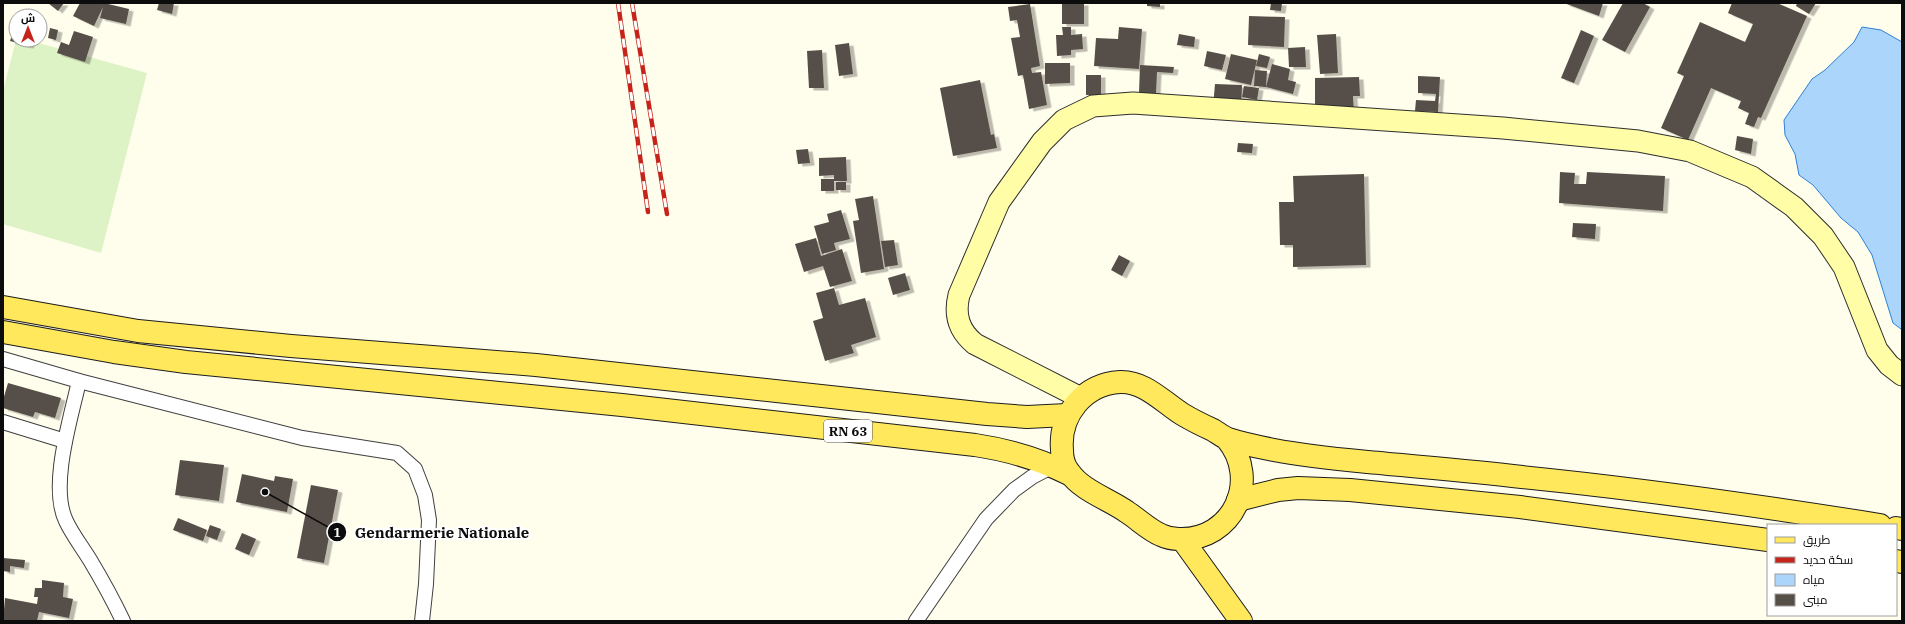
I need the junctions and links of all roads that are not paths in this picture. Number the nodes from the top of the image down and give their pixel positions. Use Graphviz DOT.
graph roads {
  1 [pos="3,307"];
  2 [pos="3,332"];
  3 [pos="3,359"];
  4 [pos="1902,375"];
  5 [pos="79,381"];
  6 [pos="1081,398"];
  7 [pos="1068,415"];
  8 [pos="3,422"];
  9 [pos="1227,439"];
  10 [pos="65,441"];
  11 [pos="1320,457"];
  12 [pos="1061,470"];
  13 [pos="1318,488"];
  14 [pos="1238,500"];
  15 [pos="1873,524"];
  16 [pos="1182,539"];
  17 [pos="1767,540"];
  18 [pos="123,621"];
  19 [pos="422,621"];
  20 [pos="916,621"];
  21 [pos="1241,621"];
  1 -- 7 [label="main road"];
  2 -- 12 [label="main road, RN 63"];
  3 -- 5 [label="street"];
  4 -- 6 [label="main road"];
  5 -- 10 [label="street"];
  5 -- 19 [label="street"];
  6 -- 7 [label="main road"];
  6 -- 9 [label="main road"];
  7 -- 12 [label="main road"];
  8 -- 10 [label="street"];
  9 -- 11 [label="main road"];
  9 -- 14 [label="main road"];
  10 -- 18 [label="street"];
  11 -- 13 [label="main road"];
  11 -- 15 [label="main road"];
  12 -- 16 [label="main road"];
  12 -- 20 [label="street"];
  13 -- 14 [label="main road"];
  13 -- 17 [label="main road"];
  14 -- 16 [label="main road"];
  16 -- 21 [label="main road"];
}
